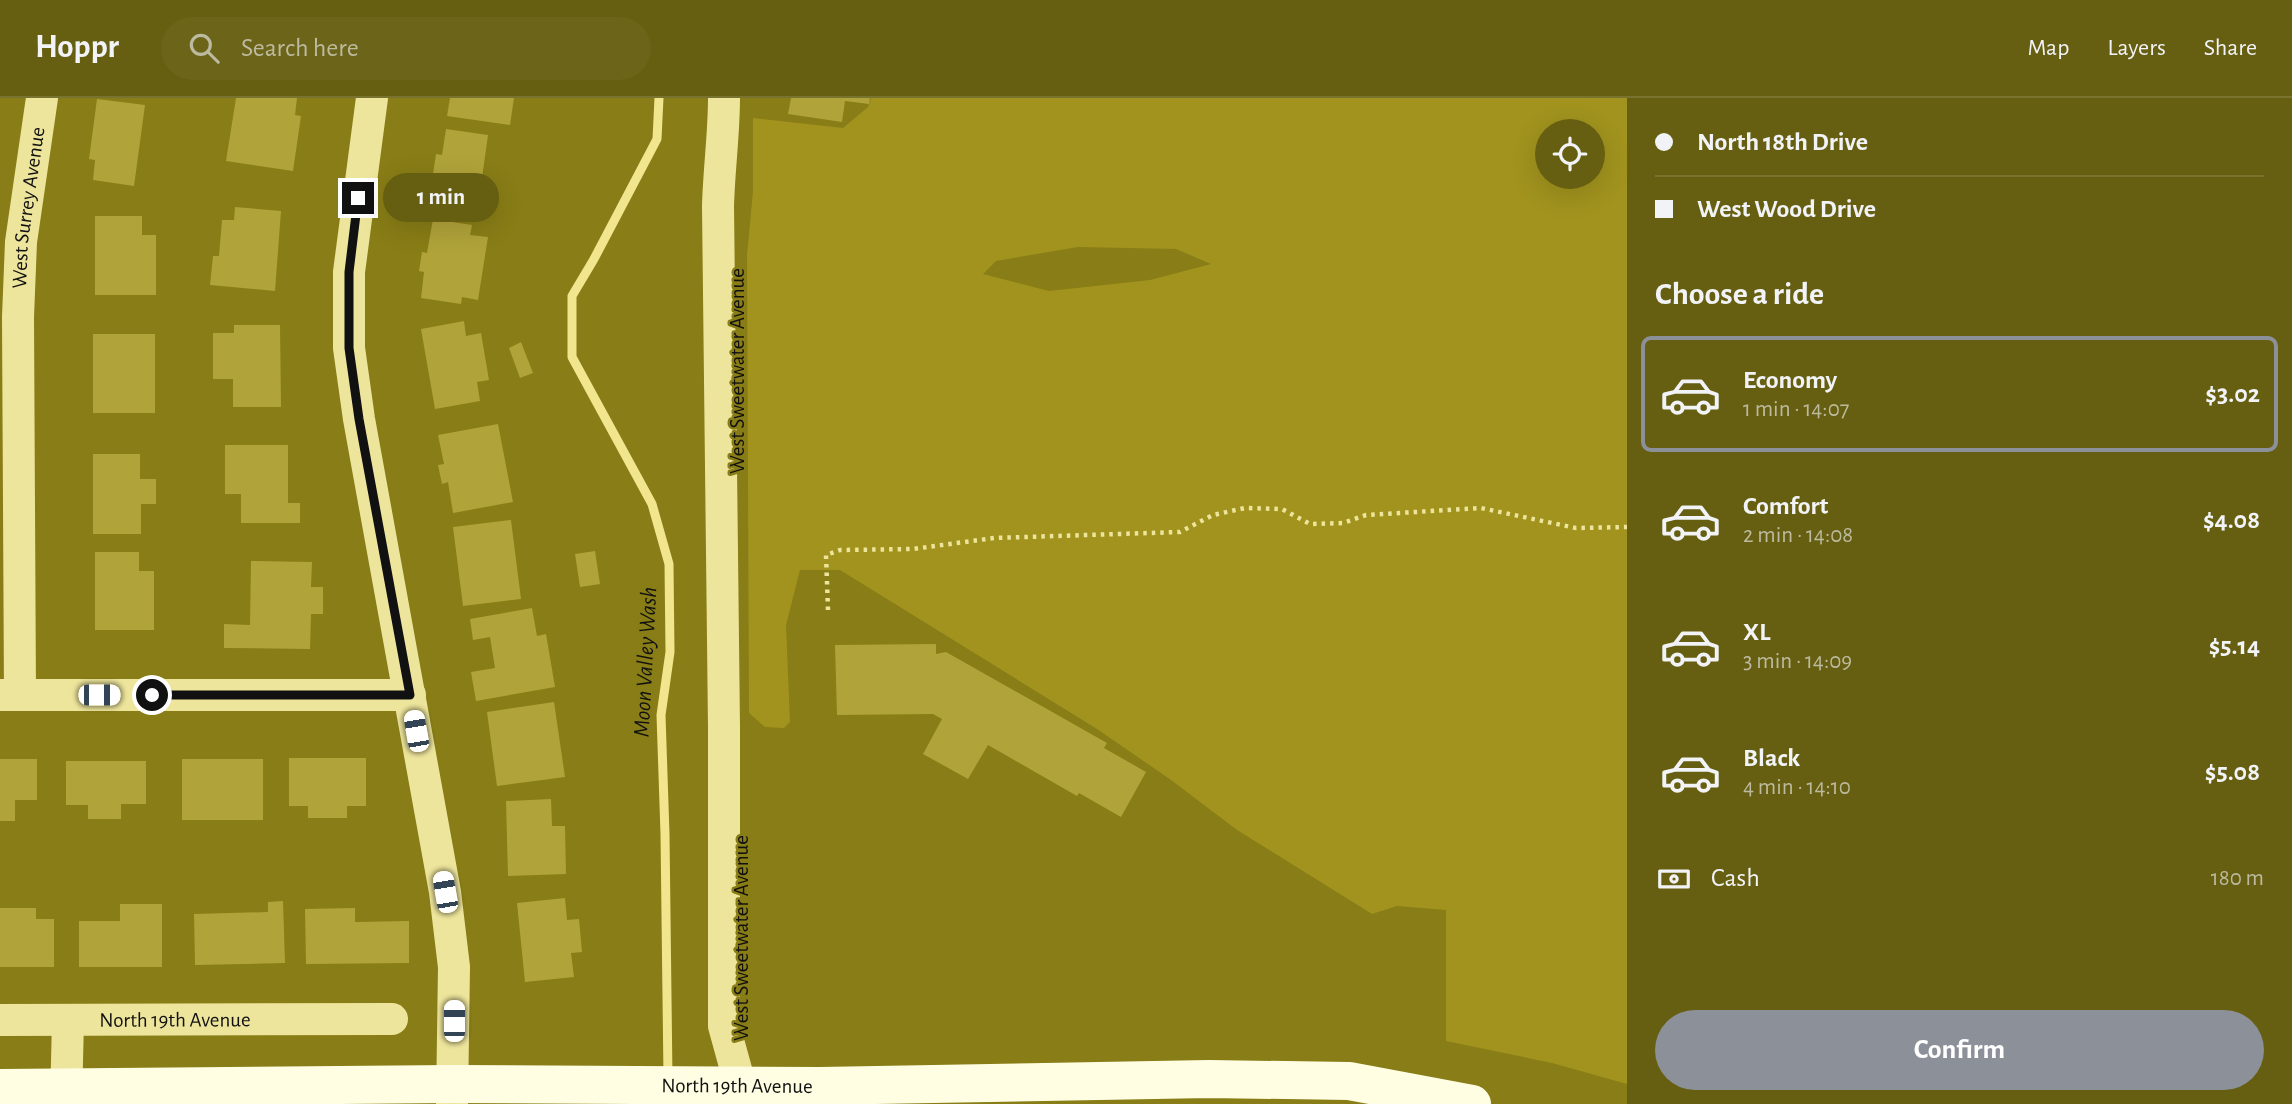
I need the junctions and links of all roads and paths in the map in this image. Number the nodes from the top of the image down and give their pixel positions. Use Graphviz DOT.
graph roads {
  1 [pos="42,98"];
  2 [pos="372,98"];
  3 [pos="724,98"];
  4 [pos="743,98"];
  5 [pos="1627,527"];
  6 [pos="828,610"];
  7 [pos="10,695"];
  8 [pos="410,695"];
  9 [pos="392,1019"];
  10 [pos="0,1020"];
  11 [pos="68,1020"];
  12 [pos="740,1084"];
  13 [pos="0,1088"];
  14 [pos="452,1094"];
  15 [pos="66,1096"];
  16 [pos="1456,1102"];
  1 -- 7 [label="street, West Surrey Avenue"];
  2 -- 8 [label="street"];
  3 -- 12 [label="street, West Sweetwater Avenue"];
  4 -- 12 [label="street, West Sweetwater Avenue"];
  5 -- 6 [label="path"];
  7 -- 8 [label="street"];
  8 -- 14 [label="street"];
  9 -- 11 [label="street, North 19th Avenue"];
  10 -- 11 [label="street, North 19th Avenue"];
  11 -- 15 [label="street"];
  12 -- 14 [label="main road, North 19th Avenue"];
  12 -- 16 [label="main road, North 19th Avenue"];
  13 -- 15 [label="main road, North 19th Avenue"];
  14 -- 15 [label="main road, North 19th Avenue"];
}
